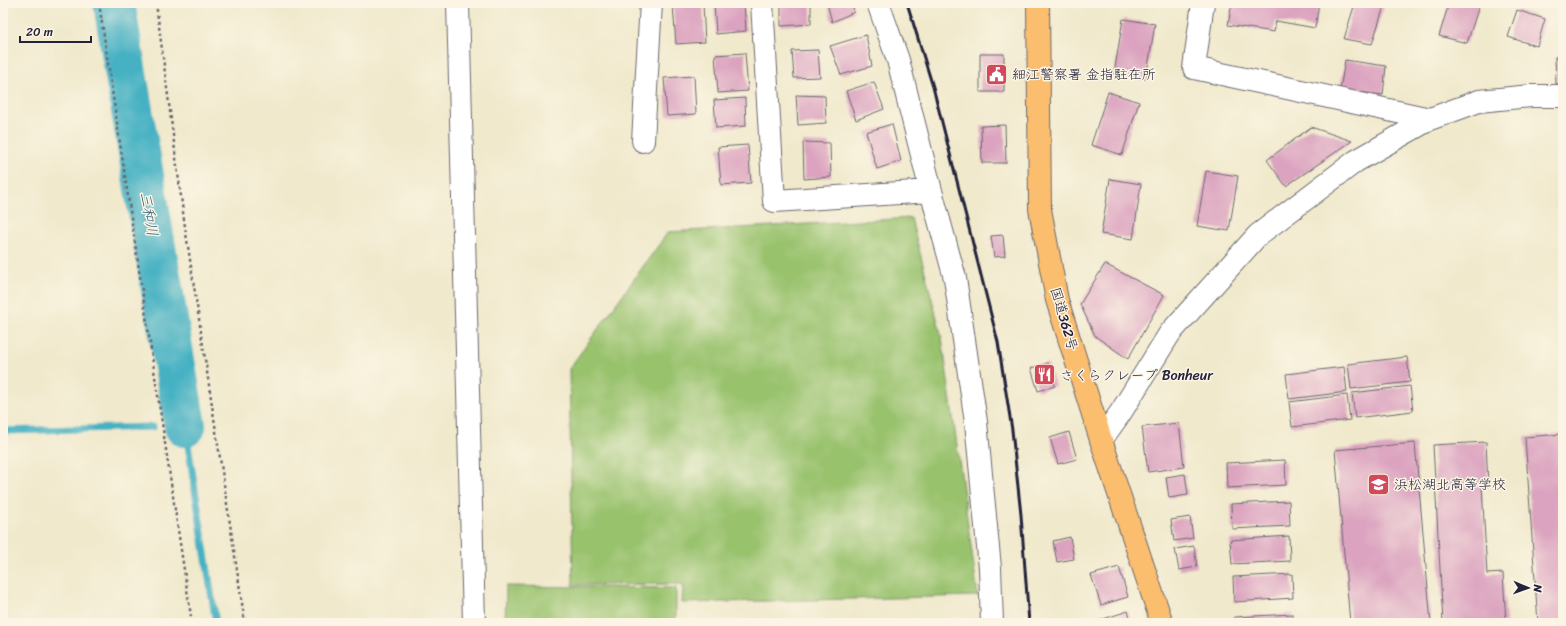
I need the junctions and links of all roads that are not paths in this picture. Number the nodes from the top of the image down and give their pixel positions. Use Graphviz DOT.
graph roads {
  1 [pos="458,3"];
  2 [pos="651,3"];
  3 [pos="762,3"];
  4 [pos="878,3"];
  5 [pos="1038,3"];
  6 [pos="1203,3"];
  7 [pos="1563,96"];
  8 [pos="1430,119"];
  9 [pos="643,141"];
  10 [pos="931,191"];
  11 [pos="1101,440"];
  12 [pos="474,623"];
  13 [pos="992,623"];
  14 [pos="1162,623"];
  1 -- 12 [label="street"];
  2 -- 9 [label="street"];
  3 -- 10 [label="street"];
  4 -- 10 [label="street"];
  5 -- 11 [label="highway, 国道362号"];
  6 -- 8 [label="street"];
  7 -- 8 [label="street"];
  8 -- 11 [label="street"];
  10 -- 13 [label="street"];
  11 -- 14 [label="highway, 国道362号"];
}
